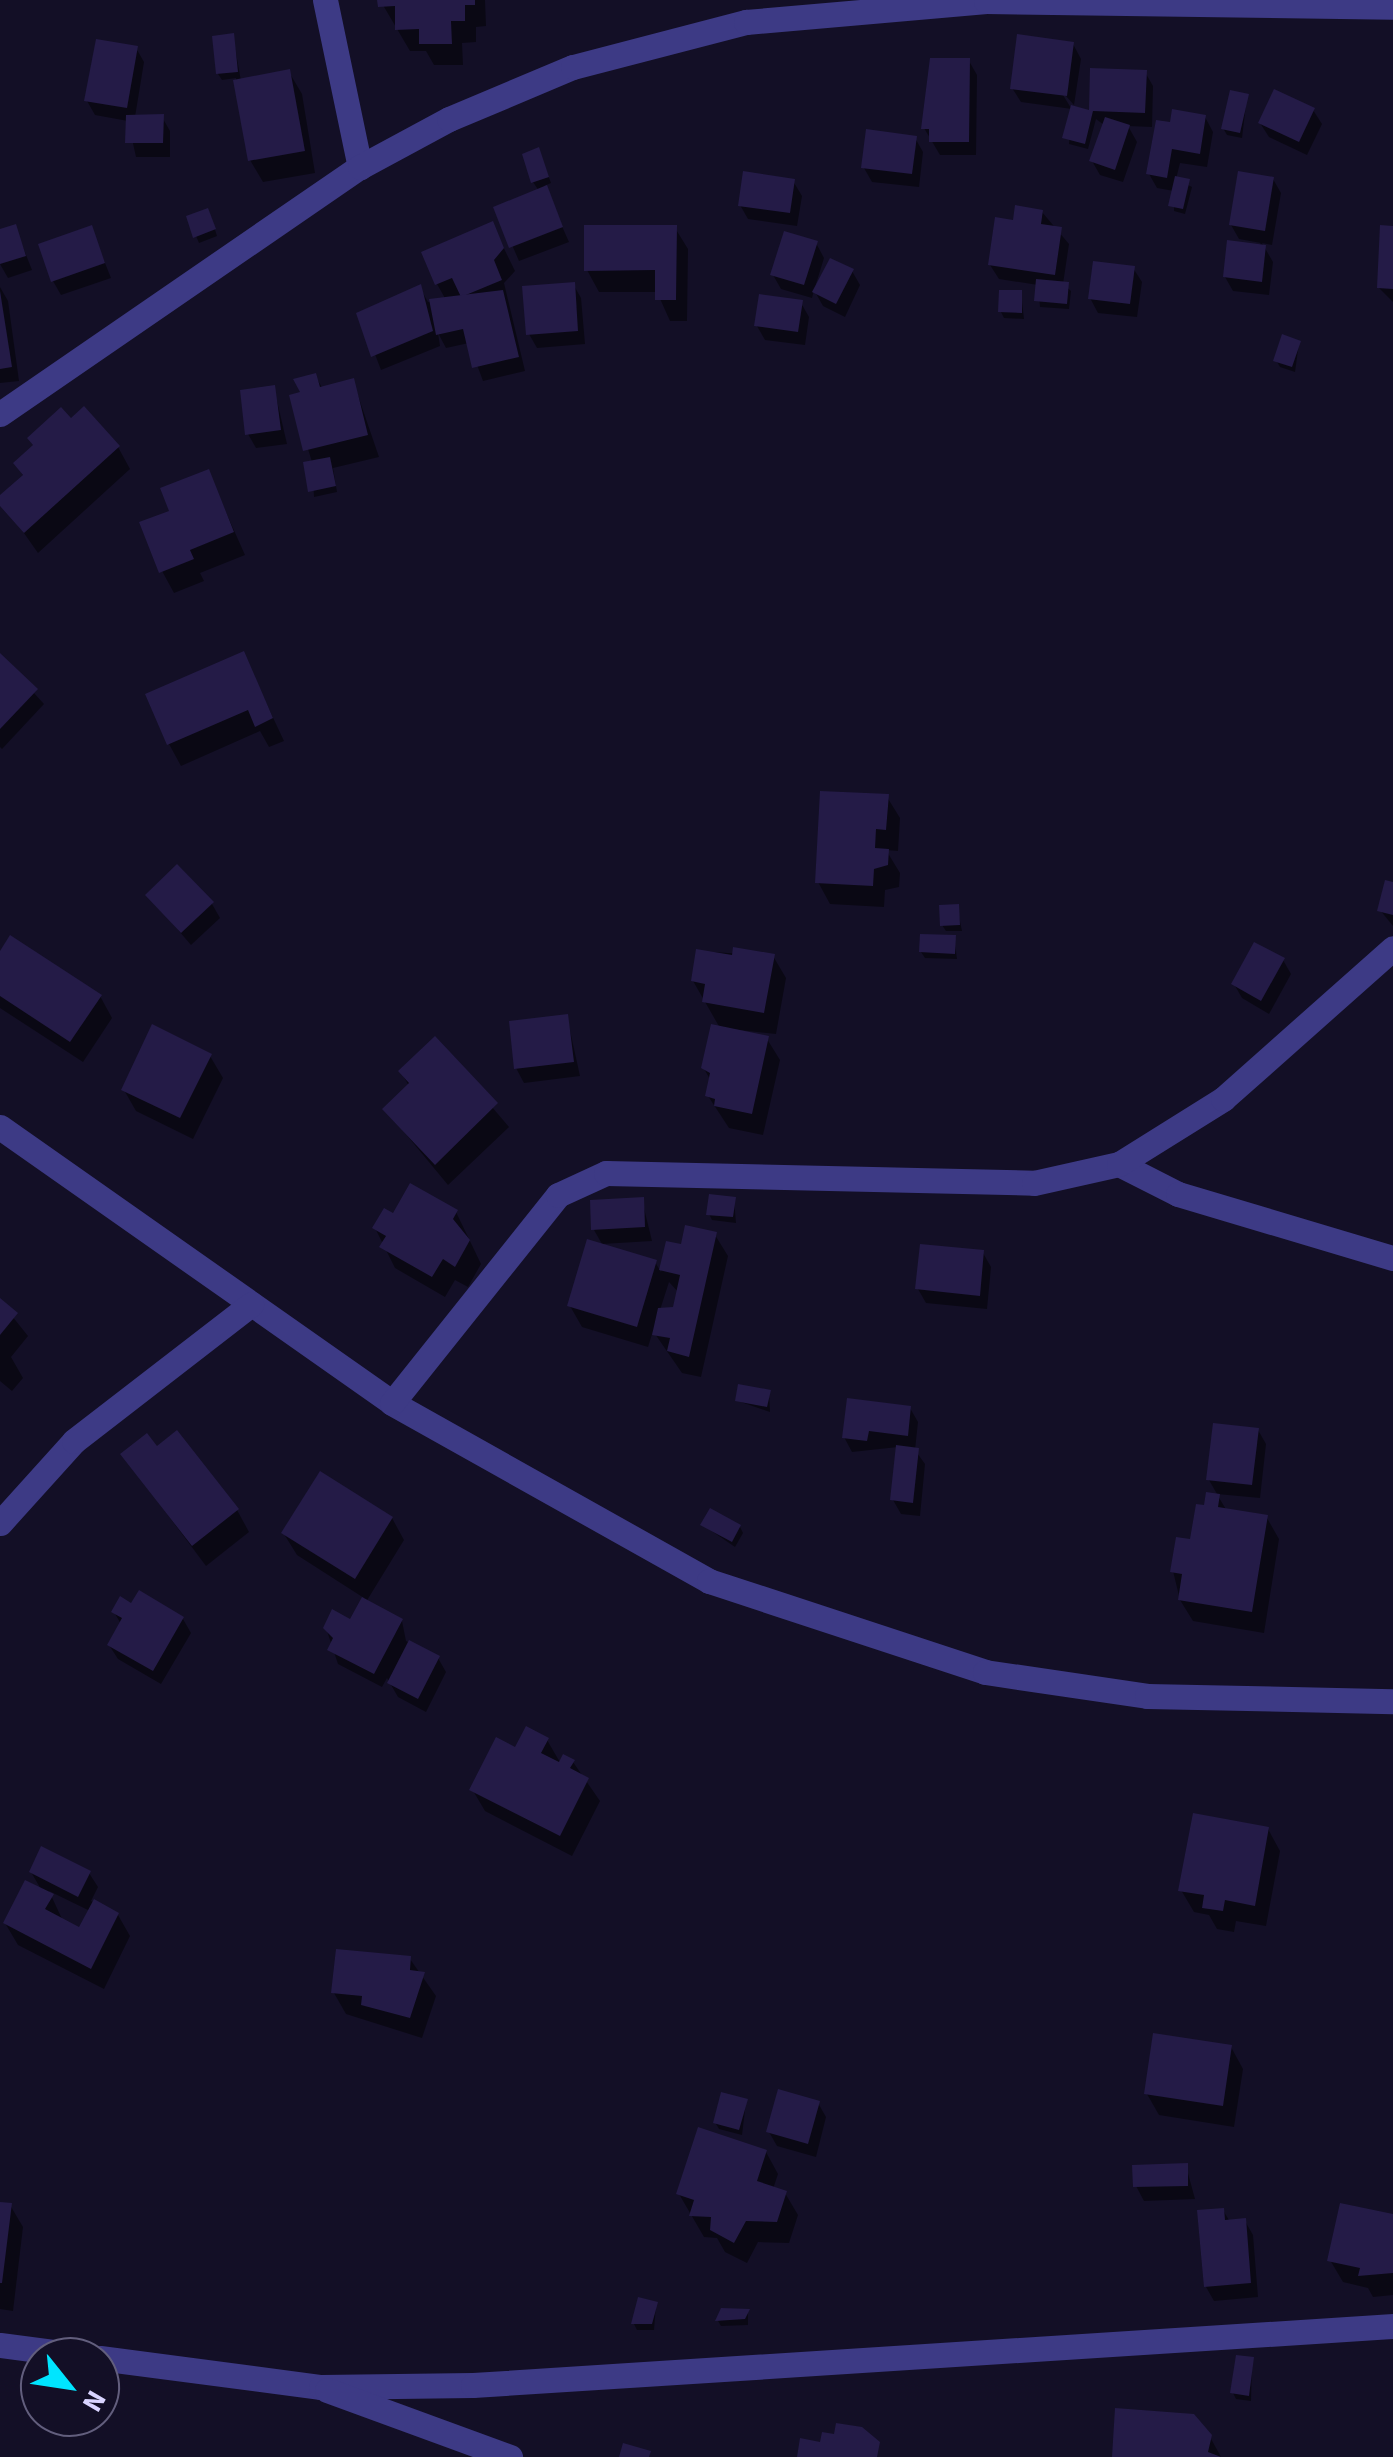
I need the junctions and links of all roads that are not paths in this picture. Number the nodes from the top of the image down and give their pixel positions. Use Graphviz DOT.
graph roads {
  1 [pos="326,0"];
  2 [pos="1393,7"];
  3 [pos="360,167"];
  4 [pos="0,414"];
  5 [pos="1393,948"];
  6 [pos="0,1126"];
  7 [pos="1119,1164"];
  8 [pos="1393,1258"];
  9 [pos="250,1304"];
  10 [pos="392,1402"];
  11 [pos="0,1523"];
  12 [pos="1393,1701"];
  13 [pos="1393,2326"];
  14 [pos="120,2361"];
  15 [pos="321,2387"];
  16 [pos="510,2457"];
  1 -- 3 [label="street"];
  2 -- 3 [label="street"];
  3 -- 4 [label="street"];
  5 -- 7 [label="street"];
  6 -- 9 [label="street"];
  7 -- 8 [label="street"];
  7 -- 10 [label="street"];
  9 -- 10 [label="street"];
  9 -- 11 [label="street"];
  10 -- 12 [label="street"];
  13 -- 15 [label="street"];
  14 -- 15 [label="street"];
  15 -- 16 [label="street"];
}
